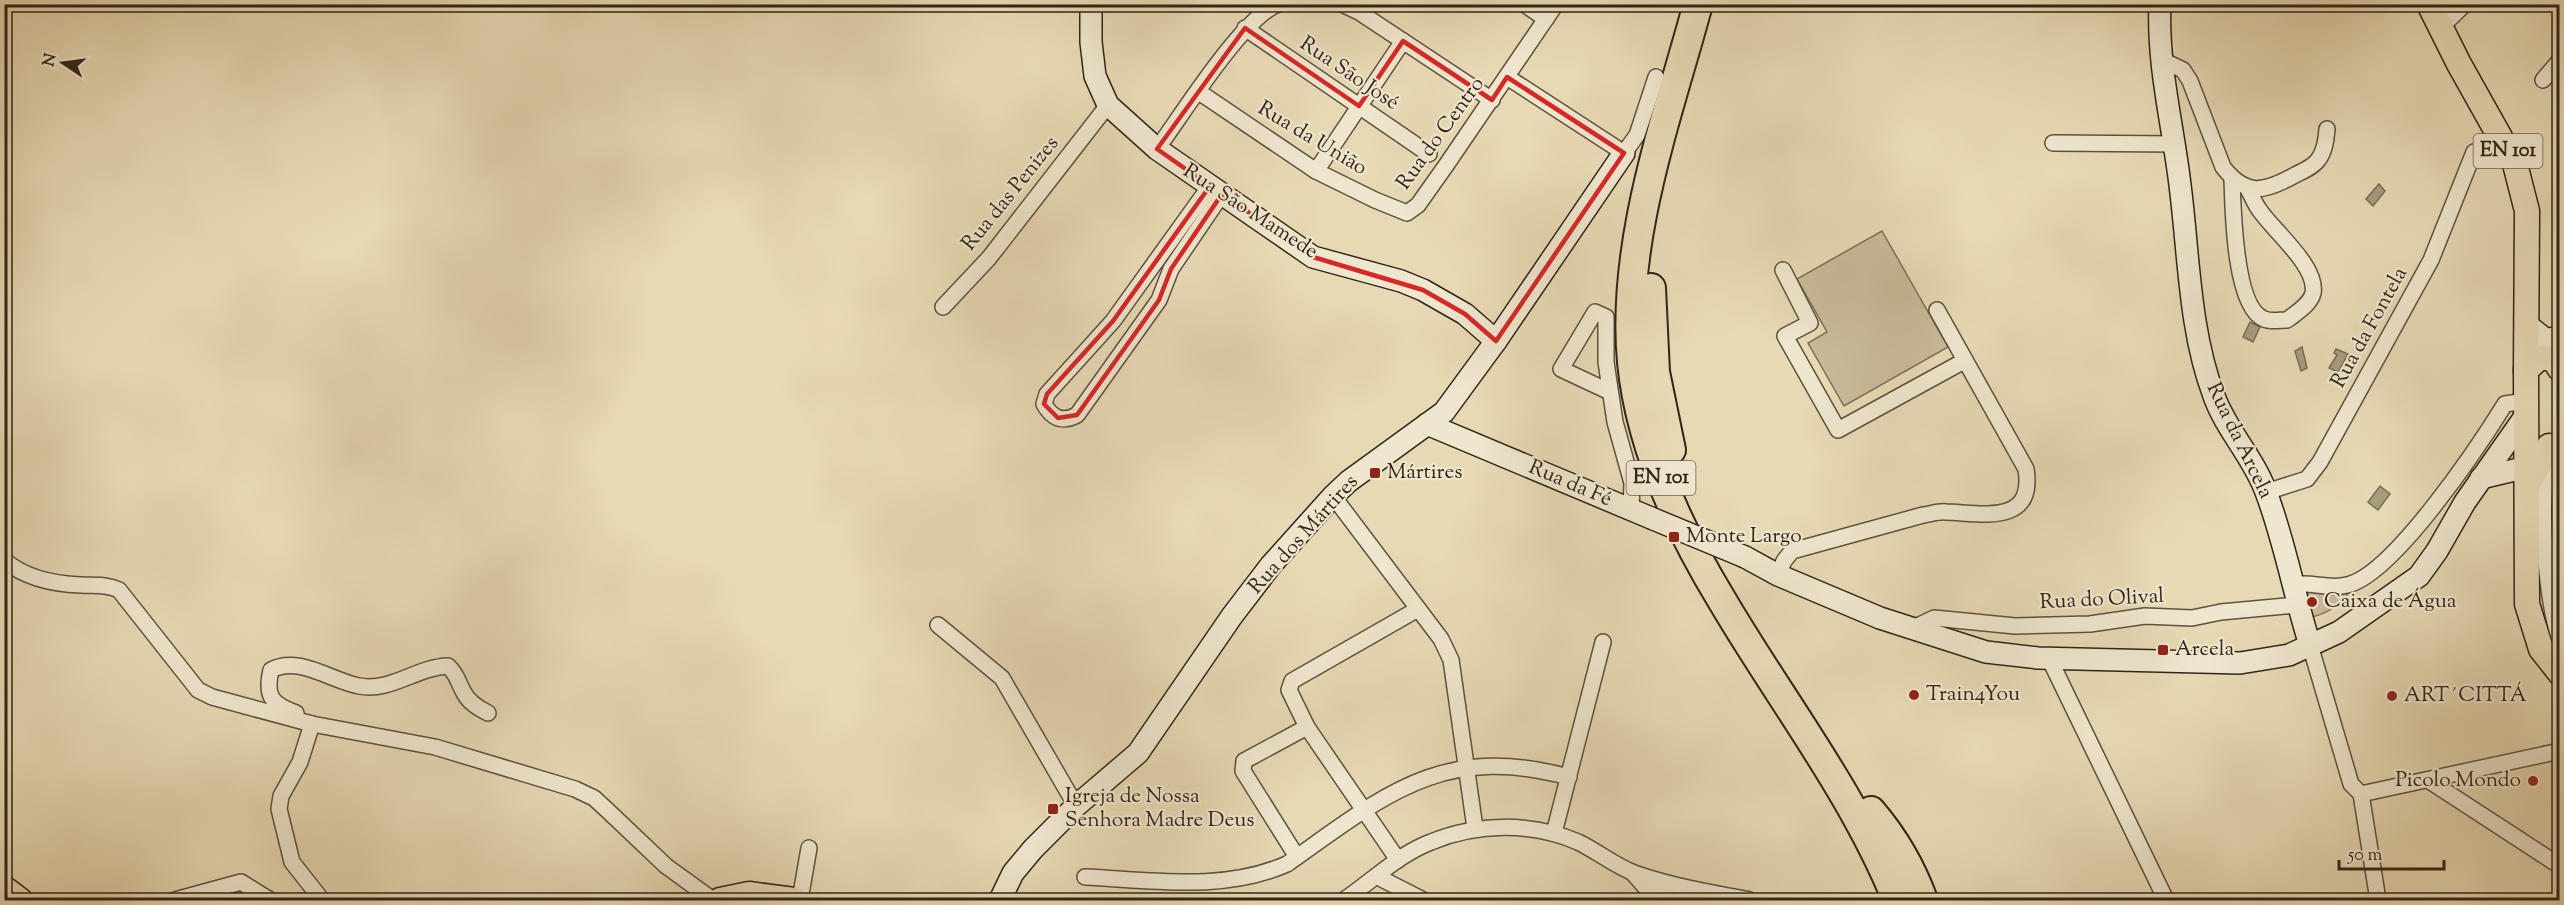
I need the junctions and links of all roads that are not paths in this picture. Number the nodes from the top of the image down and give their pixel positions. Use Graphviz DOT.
graph roads {
  1 [pos="1091,4"];
  2 [pos="1278,4"];
  3 [pos="1342,4"];
  4 [pos="1524,4"];
  5 [pos="1556,4"];
  6 [pos="1698,4"];
  7 [pos="1712,4"];
  8 [pos="2160,4"];
  9 [pos="2429,4"];
  10 [pos="2465,4"];
  11 [pos="1546,20"];
  12 [pos="2441,27"];
  13 [pos="1245,28"];
  14 [pos="1403,40"];
  15 [pos="2162,60"];
  16 [pos="2559,60"];
  17 [pos="1507,77"];
  18 [pos="1656,77"];
  19 [pos="2544,80"];
  20 [pos="1199,92"];
  21 [pos="1492,100"];
  22 [pos="1108,105"];
  23 [pos="1359,106"];
  24 [pos="2327,129"];
  25 [pos="2053,144"];
  26 [pos="2175,144"];
  27 [pos="1157,149"];
  28 [pos="2474,152"];
  29 [pos="1624,153"];
  30 [pos="1430,154"];
  31 [pos="1316,171"];
  32 [pos="2232,179"];
  33 [pos="2247,187"];
  34 [pos="1216,190"];
  35 [pos="1407,213"];
  36 [pos="1783,270"];
  37 [pos="943,306"];
  38 [pos="1938,310"];
  39 [pos="2528,320"];
  40 [pos="1496,341"];
  41 [pos="2556,354"];
  42 [pos="1964,361"];
  43 [pos="2526,370"];
  44 [pos="1610,392"];
  45 [pos="2526,416"];
  46 [pos="1427,424"];
  47 [pos="2543,457"];
  48 [pos="2481,478"];
  49 [pos="2266,492"];
  50 [pos="1333,496"];
  51 [pos="1631,510"];
  52 [pos="4,560"];
  53 [pos="1778,575"];
  54 [pos="2295,595"];
  55 [pos="1418,609"];
  56 [pos="938,625"];
  57 [pos="1911,629"];
  58 [pos="2559,640"];
  59 [pos="1604,642"];
  60 [pos="2310,645"];
  61 [pos="2049,658"];
  62 [pos="2559,674"];
  63 [pos="488,713"];
  64 [pos="312,724"];
  65 [pos="1307,727"];
  66 [pos="2559,751"];
  67 [pos="1466,767"];
  68 [pos="1569,777"];
  69 [pos="2428,780"];
  70 [pos="2361,794"];
  71 [pos="1076,806"];
  72 [pos="1365,810"];
  73 [pos="1871,811"];
  74 [pos="1475,828"];
  75 [pos="1554,833"];
  76 [pos="809,848"];
  77 [pos="1298,857"];
  78 [pos="1398,860"];
  79 [pos="2559,866"];
  80 [pos="1632,872"];
  81 [pos="1085,877"];
  82 [pos="1378,877"];
  83 [pos="4,888"];
  84 [pos="20,900"];
  85 [pos="175,900"];
  86 [pos="270,900"];
  87 [pos="322,900"];
  88 [pos="713,900"];
  89 [pos="720,900"];
  90 [pos="794,900"];
  91 [pos="800,900"];
  92 [pos="1000,900"];
  93 [pos="1344,900"];
  94 [pos="1423,900"];
  95 [pos="1673,900"];
  96 [pos="1750,900"];
  97 [pos="1897,900"];
  98 [pos="1910,900"];
  99 [pos="1923,900"];
  100 [pos="2166,900"];
  101 [pos="2378,900"];
  1 -- 22 [label="street, Rua São Mamede"];
  2 -- 13 [label="street"];
  3 -- 14 [label="street"];
  4 -- 11 [label="street"];
  5 -- 11 [label="street, Rua do Centro"];
  6 -- 97 [label="highway, EN 101"];
  7 -- 73 [label="highway, EN 101"];
  8 -- 15 [label="street, Rua da Arcela"];
  9 -- 12 [label="main road, EN 101"];
  10 -- 12 [label="street"];
  11 -- 17 [label="street, Rua do Centro"];
  12 -- 39 [label="main road, EN 101"];
  13 -- 20 [label="street"];
  13 -- 23 [label="street, Rua São José"];
  14 -- 21 [label="street"];
  14 -- 23 [label="street"];
  15 -- 26 [label="street, Rua da Arcela"];
  15 -- 32 [label="street"];
  16 -- 19 [label="street"];
  17 -- 21 [label="street, Rua do Centro"];
  17 -- 29 [label="street"];
  18 -- 29 [label="street, Rua dos Mártires"];
  20 -- 27 [label="street"];
  20 -- 31 [label="street, Rua da União"];
  21 -- 35 [label="street, Rua do Centro"];
  22 -- 27 [label="street, Rua São Mamede"];
  22 -- 37 [label="street, Rua das Penizes"];
  23 -- 30 [label="street, Rua São José"];
  23 -- 31 [label="street"];
  24 -- 33 [label="street"];
  25 -- 26 [label="street"];
  26 -- 49 [label="street, Rua da Arcela"];
  27 -- 34 [label="street, Rua São Mamede"];
  28 -- 49 [label="street, Rua da Fontela"];
  29 -- 40 [label="street, Rua dos Mártires"];
  31 -- 35 [label="street, Rua da União"];
  32 -- 33 [label="street"];
  32 -- 33 [label="street"];
  34 -- 34 [label="street"];
  34 -- 40 [label="street, Rua São Mamede"];
  36 -- 42 [label="street"];
  38 -- 42 [label="street"];
  39 -- 41 [label="main road"];
  39 -- 43 [label="main road, EN 101"];
  40 -- 46 [label="street, Rua dos Mártires"];
  41 -- 43 [label="main road"];
  42 -- 53 [label="street"];
  43 -- 45 [label="main road, EN 101"];
  44 -- 44 [label="street"];
  44 -- 51 [label="street"];
  45 -- 47 [label="main road"];
  45 -- 48 [label="street, Rua da Fé"];
  45 -- 54 [label="street, Rua do Olival"];
  46 -- 50 [label="street, Rua dos Mártires"];
  46 -- 51 [label="street, Rua da Fé"];
  47 -- 48 [label="street"];
  47 -- 58 [label="street"];
  47 -- 62 [label="main road"];
  48 -- 60 [label="street, Rua da Fé"];
  49 -- 54 [label="street, Rua da Arcela"];
  50 -- 55 [label="street"];
  50 -- 71 [label="street, Rua dos Mártires"];
  51 -- 53 [label="street, Rua da Fé, bridge"];
  52 -- 64 [label="street"];
  53 -- 57 [label="street, Rua da Fé"];
  54 -- 57 [label="street, Rua do Olival"];
  54 -- 60 [label="street, Rua da Arcela"];
  55 -- 65 [label="street"];
  55 -- 67 [label="street"];
  56 -- 71 [label="street"];
  57 -- 61 [label="street, Rua da Fé"];
  59 -- 68 [label="street"];
  60 -- 61 [label="street, Rua da Fé"];
  60 -- 70 [label="street, Rua da Arcela"];
  61 -- 100 [label="street"];
  63 -- 64 [label="street"];
  64 -- 87 [label="street"];
  64 -- 88 [label="street"];
  65 -- 72 [label="street"];
  65 -- 77 [label="street"];
  66 -- 69 [label="street"];
  67 -- 68 [label="street"];
  67 -- 72 [label="street"];
  67 -- 74 [label="street"];
  68 -- 75 [label="street"];
  69 -- 70 [label="street"];
  69 -- 79 [label="street"];
  70 -- 101 [label="street, Rua da Arcela"];
  71 -- 92 [label="street, Rua dos Mártires"];
  72 -- 77 [label="street"];
  72 -- 78 [label="street"];
  73 -- 98 [label="highway, EN 101"];
  73 -- 99 [label="highway"];
  74 -- 75 [label="street"];
  74 -- 78 [label="street"];
  75 -- 80 [label="street"];
  76 -- 91 [label="street"];
  77 -- 81 [label="street"];
  78 -- 82 [label="street"];
  80 -- 95 [label="street"];
  80 -- 96 [label="street"];
  82 -- 93 [label="street"];
  82 -- 94 [label="street"];
  83 -- 84 [label="main road"];
  85 -- 86 [label="street"];
  89 -- 90 [label="main road"];
}
